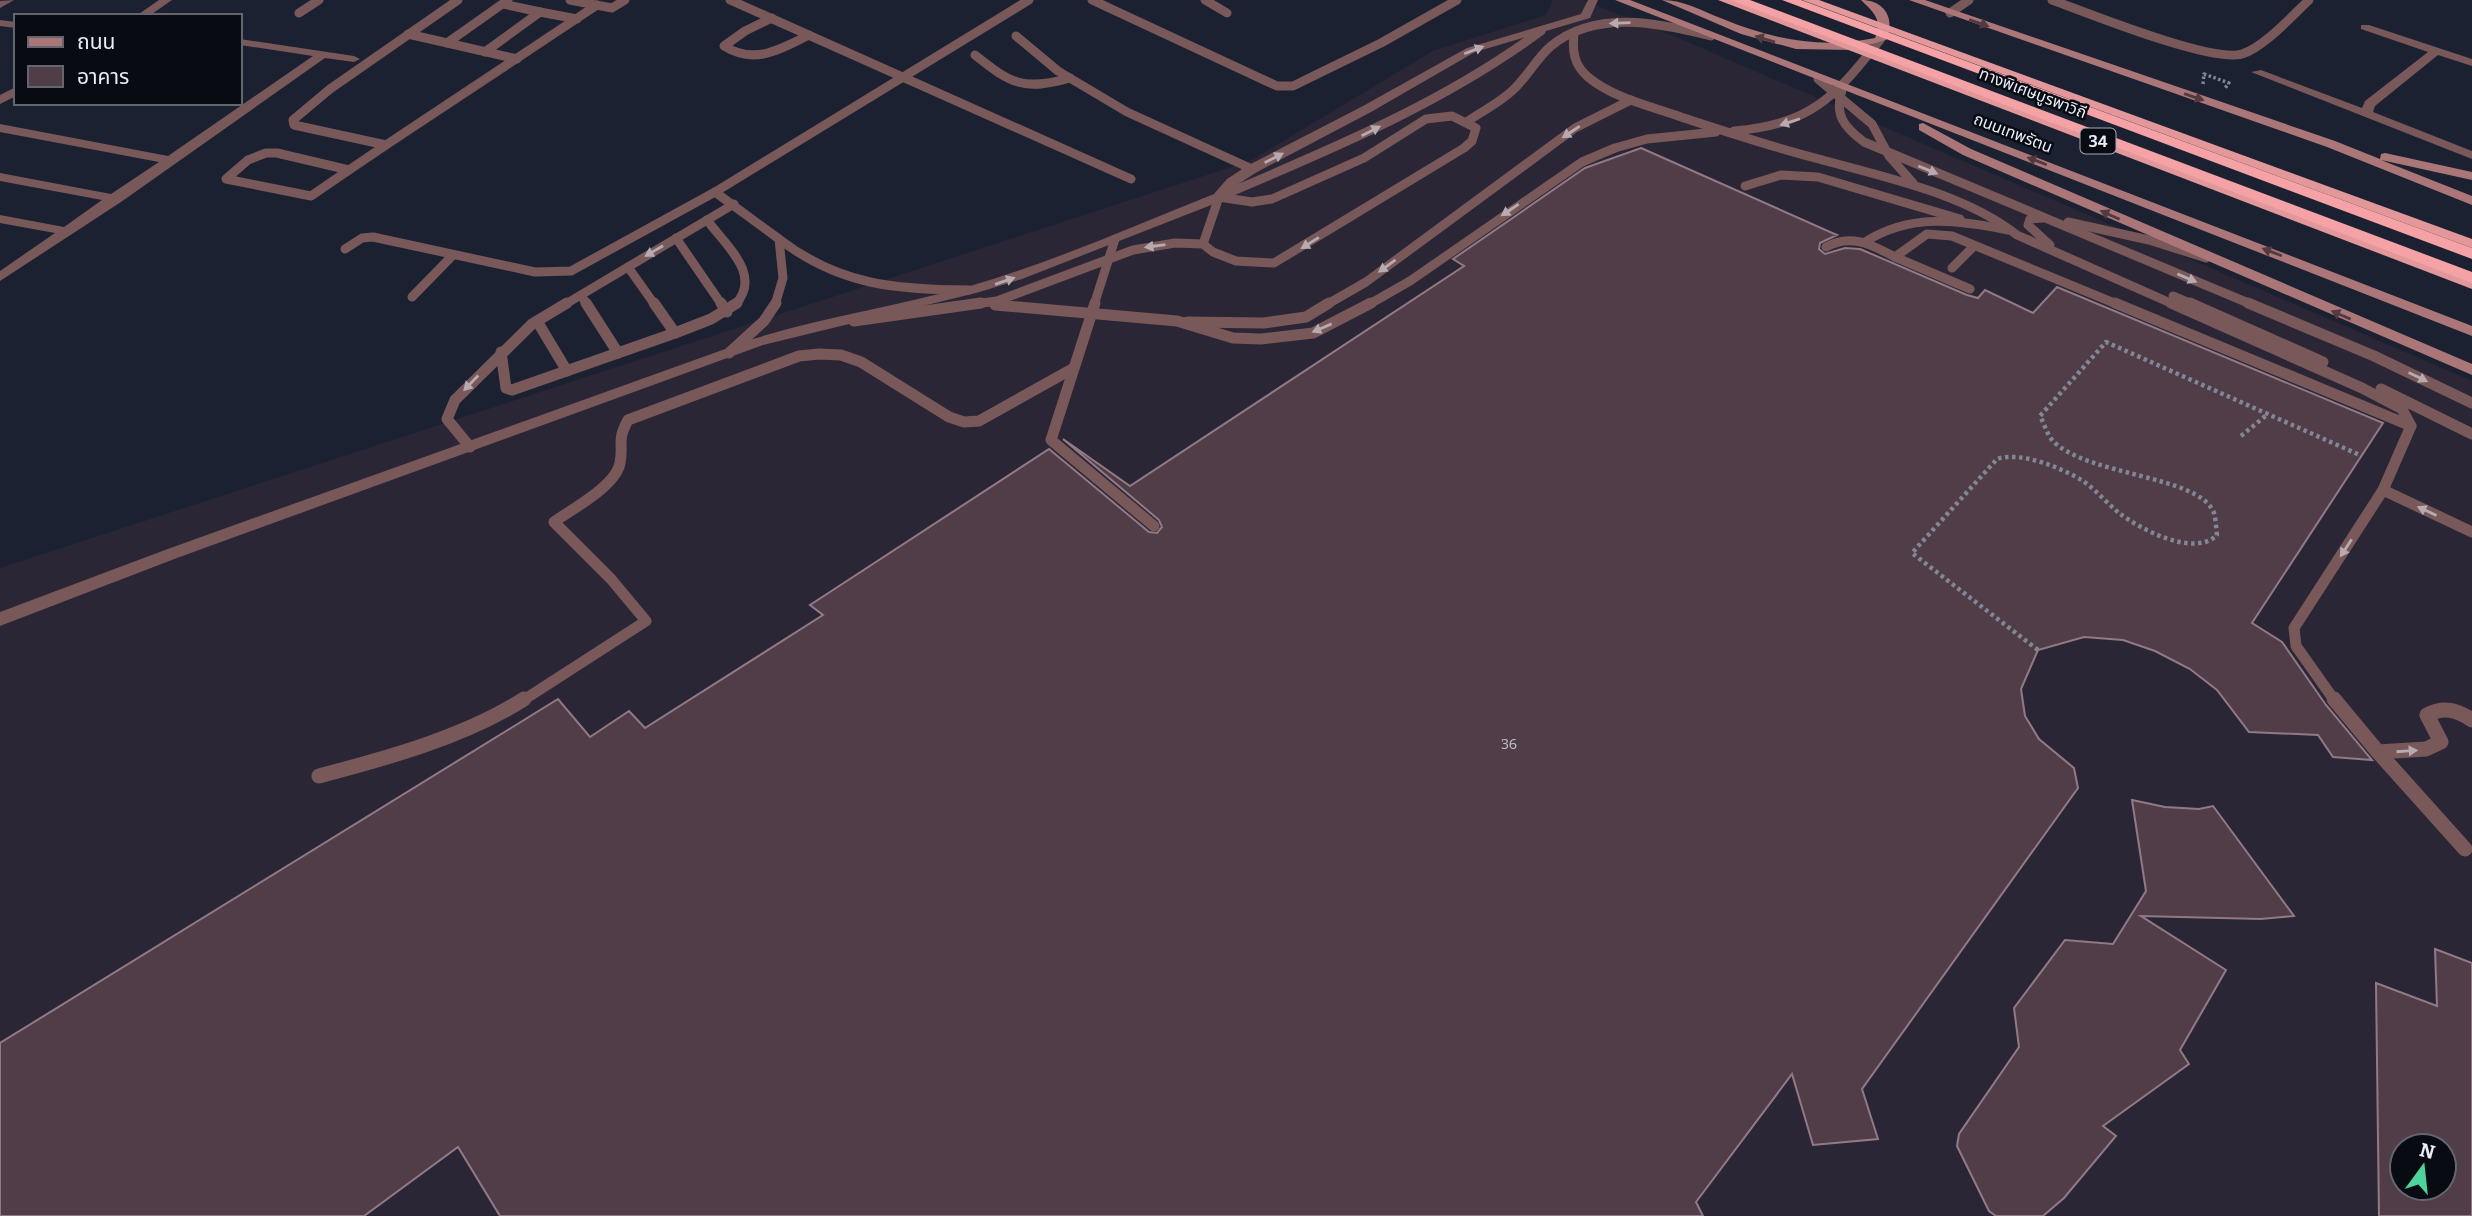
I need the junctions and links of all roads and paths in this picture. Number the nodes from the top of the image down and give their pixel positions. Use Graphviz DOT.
graph roads {
  1 [pos="9,0"];
  2 [pos="167,0"];
  3 [pos="319,0"];
  4 [pos="458,0"];
  5 [pos="570,0"];
  6 [pos="625,0"];
  7 [pos="730,0"];
  8 [pos="1029,0"];
  9 [pos="1091,0"];
  10 [pos="1205,0"];
  11 [pos="1457,0"];
  12 [pos="1593,0"];
  13 [pos="1620,0"];
  14 [pos="1667,0"];
  15 [pos="1724,0"];
  16 [pos="1738,0"];
  17 [pos="1789,0"];
  18 [pos="1808,0"];
  19 [pos="1866,0"];
  20 [pos="1914,0"];
  21 [pos="1969,0"];
  22 [pos="2052,0"];
  23 [pos="2309,0"];
  24 [pos="506,2"];
  25 [pos="0,5"];
  26 [pos="597,5"];
  27 [pos="540,12"];
  28 [pos="299,13"];
  29 [pos="1227,13"];
  30 [pos="1950,13"];
  31 [pos="144,14"];
  32 [pos="772,18"];
  33 [pos="577,19"];
  34 [pos="2365,27"];
  35 [pos="1541,32"];
  36 [pos="408,34"];
  37 [pos="1574,34"];
  38 [pos="809,35"];
  39 [pos="1016,36"];
  40 [pos="1712,36"];
  41 [pos="1880,40"];
  42 [pos="242,41"];
  43 [pos="447,43"];
  44 [pos="2437,51"];
  45 [pos="485,52"];
  46 [pos="322,55"];
  47 [pos="975,55"];
  48 [pos="354,59"];
  49 [pos="517,59"];
  50 [pos="2472,63"];
  51 [pos="2257,72"];
  52 [pos="2204,74"];
  53 [pos="902,76"];
  54 [pos="1070,78"];
  55 [pos="1818,79"];
  56 [pos="1844,83"];
  57 [pos="2225,88"];
  58 [pos="1871,98"];
  59 [pos="1631,100"];
  60 [pos="242,105"];
  61 [pos="249,106"];
  62 [pos="2366,114"];
  63 [pos="1468,121"];
  64 [pos="0,128"];
  65 [pos="2331,144"];
  66 [pos="386,145"];
  67 [pos="2472,155"];
  68 [pos="170,160"];
  69 [pos="2382,165"];
  70 [pos="1252,169"];
  71 [pos="349,170"];
  72 [pos="2472,176"];
  73 [pos="0,177"];
  74 [pos="1131,179"];
  75 [pos="2286,185"];
  76 [pos="1745,186"];
  77 [pos="1916,186"];
  78 [pos="2472,190"];
  79 [pos="716,192"];
  80 [pos="1219,197"];
  81 [pos="116,199"];
  82 [pos="2472,201"];
  83 [pos="2274,203"];
  84 [pos="734,204"];
  85 [pos="0,219"];
  86 [pos="1960,219"];
  87 [pos="707,220"];
  88 [pos="2010,231"];
  89 [pos="67,232"];
  90 [pos="676,239"];
  91 [pos="779,239"];
  92 [pos="1115,239"];
  93 [pos="1865,242"];
  94 [pos="2472,242"];
  95 [pos="1203,244"];
  96 [pos="1974,246"];
  97 [pos="1826,247"];
  98 [pos="345,249"];
  99 [pos="2472,254"];
  100 [pos="453,255"];
  101 [pos="1895,257"];
  102 [pos="1109,260"];
  103 [pos="2226,265"];
  104 [pos="628,267"];
  105 [pos="1952,268"];
  106 [pos="0,277"];
  107 [pos="2472,278"];
  108 [pos="2472,284"];
  109 [pos="1970,289"];
  110 [pos="971,290"];
  111 [pos="2472,291"];
  112 [pos="581,295"];
  113 [pos="412,297"];
  114 [pos="978,305"];
  115 [pos="727,312"];
  116 [pos="1090,315"];
  117 [pos="537,321"];
  118 [pos="1177,321"];
  119 [pos="819,326"];
  120 [pos="2472,331"];
  121 [pos="675,333"];
  122 [pos="501,352"];
  123 [pos="618,353"];
  124 [pos="729,353"];
  125 [pos="1072,369"];
  126 [pos="567,371"];
  127 [pos="2472,372"];
  128 [pos="2472,403"];
  129 [pos="2268,414"];
  130 [pos="2411,426"];
  131 [pos="2472,435"];
  132 [pos="2241,436"];
  133 [pos="470,447"];
  134 [pos="2362,456"];
  135 [pos="2383,490"];
  136 [pos="1154,526"];
  137 [pos="2472,532"];
  138 [pos="0,619"];
  139 [pos="2038,650"];
  140 [pos="2472,720"];
  141 [pos="2378,752"];
  142 [pos="319,776"];
  143 [pos="2465,849"];
  1 -- 25 [label="street"];
  2 -- 31 [label="street"];
  3 -- 28 [label="lane"];
  4 -- 36 [label="lane"];
  5 -- 26 [label="lane"];
  6 -- 26 [label="lane"];
  7 -- 32 [label="lane"];
  8 -- 53 [label="lane"];
  9 -- 11 [label="lane"];
  10 -- 29 [label="lane"];
  12 -- 35 [label="street"];
  13 -- 40 [label="main road, ถนนเทพรัตน / 34"];
  41 -- 14 [label="main road, one-way"];
  15 -- 108 [label="highway, ถนนเทพรัตน / 34"];
  16 -- 83 [label="highway, ทางพิเศษบูรพาวิถี"];
  17 -- 75 [label="highway, ทางพิเศษบูรพาวิถี"];
  18 -- 94 [label="highway, 34"];
  19 -- 41 [label="main road"];
  20 -- 30 [label="main road"];
  21 -- 30 [label="lane"];
  22 -- 23 [label="lane"];
  24 -- 27 [label="lane"];
  24 -- 43 [label="lane"];
  26 -- 33 [label="lane"];
  27 -- 33 [label="lane"];
  27 -- 45 [label="lane"];
  30 -- 65 [label="main road, one-way"];
  32 -- 38 [label="lane"];
  32 -- 38 [label="lane"];
  33 -- 49 [label="lane"];
  34 -- 44 [label="street"];
  70 -- 35 [label="street, one-way"];
  80 -- 35 [label="lane, one-way"];
  36 -- 43 [label="lane"];
  36 -- 66 [label="lane"];
  40 -- 37 [label="lane, one-way"];
  37 -- 59 [label="lane"];
  37 -- 63 [label="lane"];
  38 -- 53 [label="lane"];
  39 -- 54 [label="lane"];
  40 -- 55 [label="main road, ถนนเทพรัตน / 34"];
  41 -- 56 [label="lane"];
  42 -- 46 [label="street"];
  43 -- 45 [label="lane"];
  44 -- 50 [label="street"];
  44 -- 62 [label="street"];
  45 -- 49 [label="lane"];
  46 -- 48 [label="street"];
  46 -- 61 [label="street"];
  47 -- 54 [label="lane"];
  49 -- 66 [label="lane"];
  51 -- 62 [label="street"];
  52 -- 57 [label="path"];
  53 -- 74 [label="lane"];
  53 -- 79 [label="lane"];
  54 -- 70 [label="lane"];
  55 -- 58 [label="main road, ถนนเทพรัตน / 34"];
  55 -- 77 [label="lane"];
  56 -- 118 [label="lane, one-way"];
  56 -- 128 [label="lane, one-way"];
  103 -- 58 [label="main road, one-way"];
  120 -- 58 [label="main road, ถนนเทพรัตน / 34, one-way"];
  59 -- 77 [label="lane"];
  59 -- 118 [label="lane, one-way"];
  60 -- 61 [label="street"];
  61 -- 68 [label="street"];
  62 -- 67 [label="street"];
  63 -- 80 [label="lane"];
  63 -- 95 [label="lane, one-way"];
  64 -- 68 [label="street"];
  65 -- 69 [label="main road"];
  65 -- 72 [label="main road"];
  66 -- 71 [label="lane"];
  68 -- 81 [label="street"];
  69 -- 78 [label="main road"];
  69 -- 82 [label="main road"];
  70 -- 80 [label="street"];
  71 -- 71 [label="lane"];
  73 -- 81 [label="street"];
  75 -- 94 [label="highway"];
  75 -- 99 [label="highway, ทางพิเศษบูรพาวิถี"];
  76 -- 86 [label="lane"];
  77 -- 88 [label="lane"];
  79 -- 84 [label="lane"];
  79 -- 100 [label="lane"];
  80 -- 92 [label="street"];
  80 -- 95 [label="lane"];
  81 -- 89 [label="street"];
  83 -- 107 [label="highway, ทางพิเศษบูรพาวิถี"];
  83 -- 111 [label="highway"];
  84 -- 87 [label="lane"];
  84 -- 91 [label="lane"];
  85 -- 89 [label="street"];
  86 -- 88 [label="lane"];
  86 -- 93 [label="lane"];
  87 -- 90 [label="lane"];
  87 -- 115 [label="lane"];
  88 -- 130 [label="lane"];
  89 -- 106 [label="street"];
  90 -- 104 [label="lane, one-way"];
  90 -- 115 [label="lane"];
  91 -- 110 [label="lane"];
  91 -- 124 [label="lane"];
  92 -- 102 [label="lane"];
  110 -- 92 [label="street, one-way"];
  93 -- 97 [label="lane"];
  93 -- 101 [label="lane"];
  95 -- 102 [label="lane, one-way"];
  96 -- 101 [label="lane"];
  96 -- 105 [label="lane"];
  96 -- 130 [label="lane"];
  98 -- 100 [label="lane"];
  100 -- 113 [label="lane"];
  101 -- 109 [label="lane"];
  102 -- 114 [label="lane"];
  102 -- 116 [label="lane"];
  127 -- 103 [label="main road, one-way"];
  103 -- 131 [label="lane"];
  104 -- 112 [label="lane"];
  104 -- 121 [label="lane"];
  110 -- 119 [label="street"];
  112 -- 117 [label="lane"];
  112 -- 123 [label="lane"];
  114 -- 116 [label="lane"];
  114 -- 119 [label="lane"];
  115 -- 121 [label="lane"];
  116 -- 118 [label="lane"];
  116 -- 125 [label="lane"];
  117 -- 122 [label="lane"];
  117 -- 126 [label="lane"];
  119 -- 124 [label="street"];
  121 -- 123 [label="lane"];
  122 -- 126 [label="lane"];
  122 -- 133 [label="lane, one-way"];
  123 -- 126 [label="lane"];
  124 -- 133 [label="street"];
  125 -- 136 [label="lane"];
  125 -- 142 [label="lane"];
  129 -- 132 [label="path"];
  129 -- 134 [label="path"];
  129 -- 139 [label="path"];
  130 -- 135 [label="lane"];
  133 -- 138 [label="street"];
  137 -- 135 [label="lane, one-way"];
  135 -- 141 [label="lane, one-way"];
  141 -- 140 [label="lane, one-way"];
  141 -- 143 [label="lane"];
}
